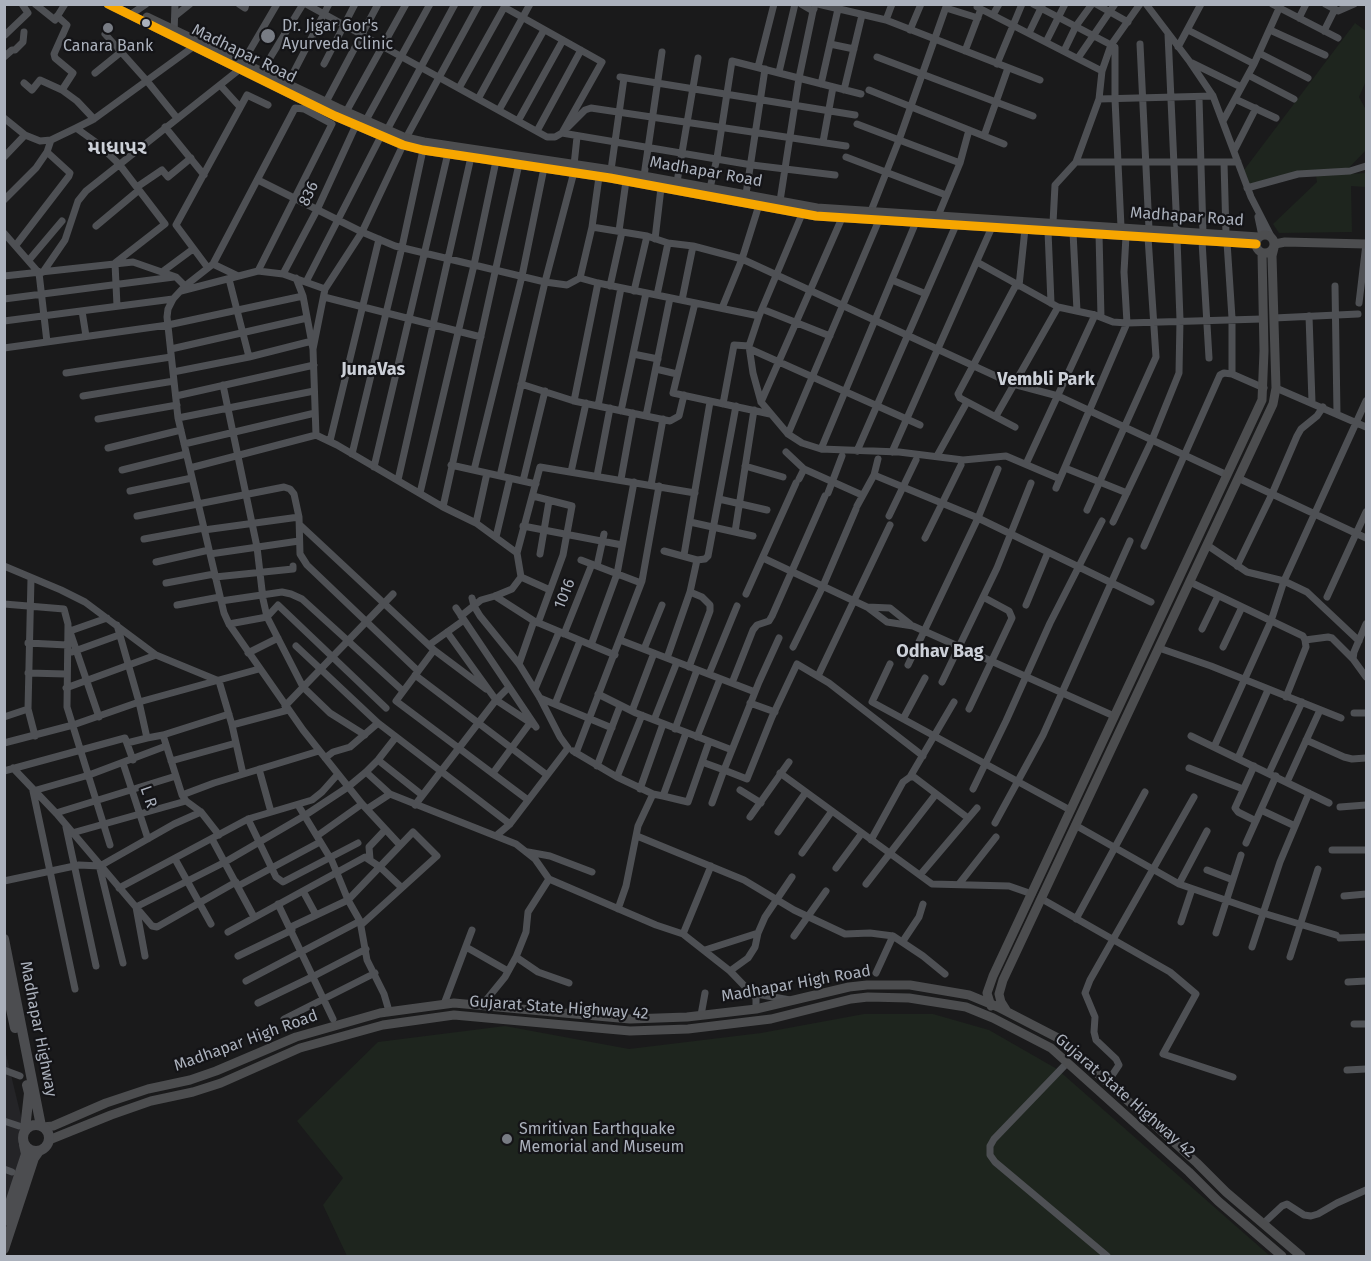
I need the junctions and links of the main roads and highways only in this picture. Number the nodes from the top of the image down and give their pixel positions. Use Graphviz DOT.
graph roads {
  1 [pos="108,4"];
  2 [pos="120,4"];
  3 [pos="133,14"];
  4 [pos="174,32"];
  5 [pos="242,65"];
  6 [pos="362,124"];
  7 [pos="405,142"];
  8 [pos="574,169"];
  9 [pos="1051,227"];
  10 [pos="1123,232"];
  11 [pos="1267,241"];
  12 [pos="1366,244"];
  13 [pos="4,939"];
  14 [pos="4,976"];
  15 [pos="989,985"];
  16 [pos="969,995"];
  17 [pos="990,1003"];
  18 [pos="1007,1011"];
  19 [pos="1002,1023"];
  20 [pos="42,1126"];
  21 [pos="22,1128"];
  22 [pos="49,1140"];
  23 [pos="24,1145"];
  24 [pos="39,1150"];
  25 [pos="4,1221"];
  26 [pos="4,1249"];
  27 [pos="1282,1257"];
  28 [pos="1301,1257"];
  1 -- 3 [label="main road"];
  2 -- 3 [label="main road"];
  3 -- 4 [label="main road"];
  4 -- 5 [label="main road, Madhapar Road"];
  4 -- 5 [label="main road, Madhapar Road"];
  5 -- 6 [label="main road, Madhapar Road"];
  5 -- 6 [label="main road, Madhapar Road"];
  6 -- 7 [label="main road, Madhapar Road"];
  7 -- 8 [label="main road, Madhapar Road"];
  7 -- 8 [label="main road, Madhapar Road"];
  8 -- 9 [label="main road, Madhapar Road"];
  8 -- 9 [label="main road, Madhapar Road"];
  9 -- 10 [label="main road, Madhapar Road"];
  9 -- 10 [label="main road, Madhapar Road"];
  10 -- 11 [label="main road, Madhapar Road"];
  11 -- 12 [label="main road, Madhapar Road"];
  11 -- 15 [label="main road"];
  11 -- 18 [label="main road"];
  13 -- 20 [label="highway, Madhapar Highway"];
  14 -- 21 [label="highway, Madhapar Highway"];
  15 -- 16 [label="main road"];
  15 -- 17 [label="main road"];
  16 -- 17 [label="main road, Madhapar High Road"];
  16 -- 20 [label="main road, Madhapar High Road"];
  17 -- 18 [label="main road, Madhapar High Road"];
  17 -- 19 [label="main road"];
  18 -- 28 [label="main road, Madhapar High Road"];
  19 -- 22 [label="main road, Gujarat State Highway 42"];
  19 -- 27 [label="main road, Gujarat State Highway 42"];
  20 -- 21 [label="highway"];
  20 -- 22 [label="highway"];
  21 -- 23 [label="highway"];
  22 -- 24 [label="highway"];
  23 -- 24 [label="highway"];
  23 -- 25 [label="highway"];
  24 -- 26 [label="highway"];
}
